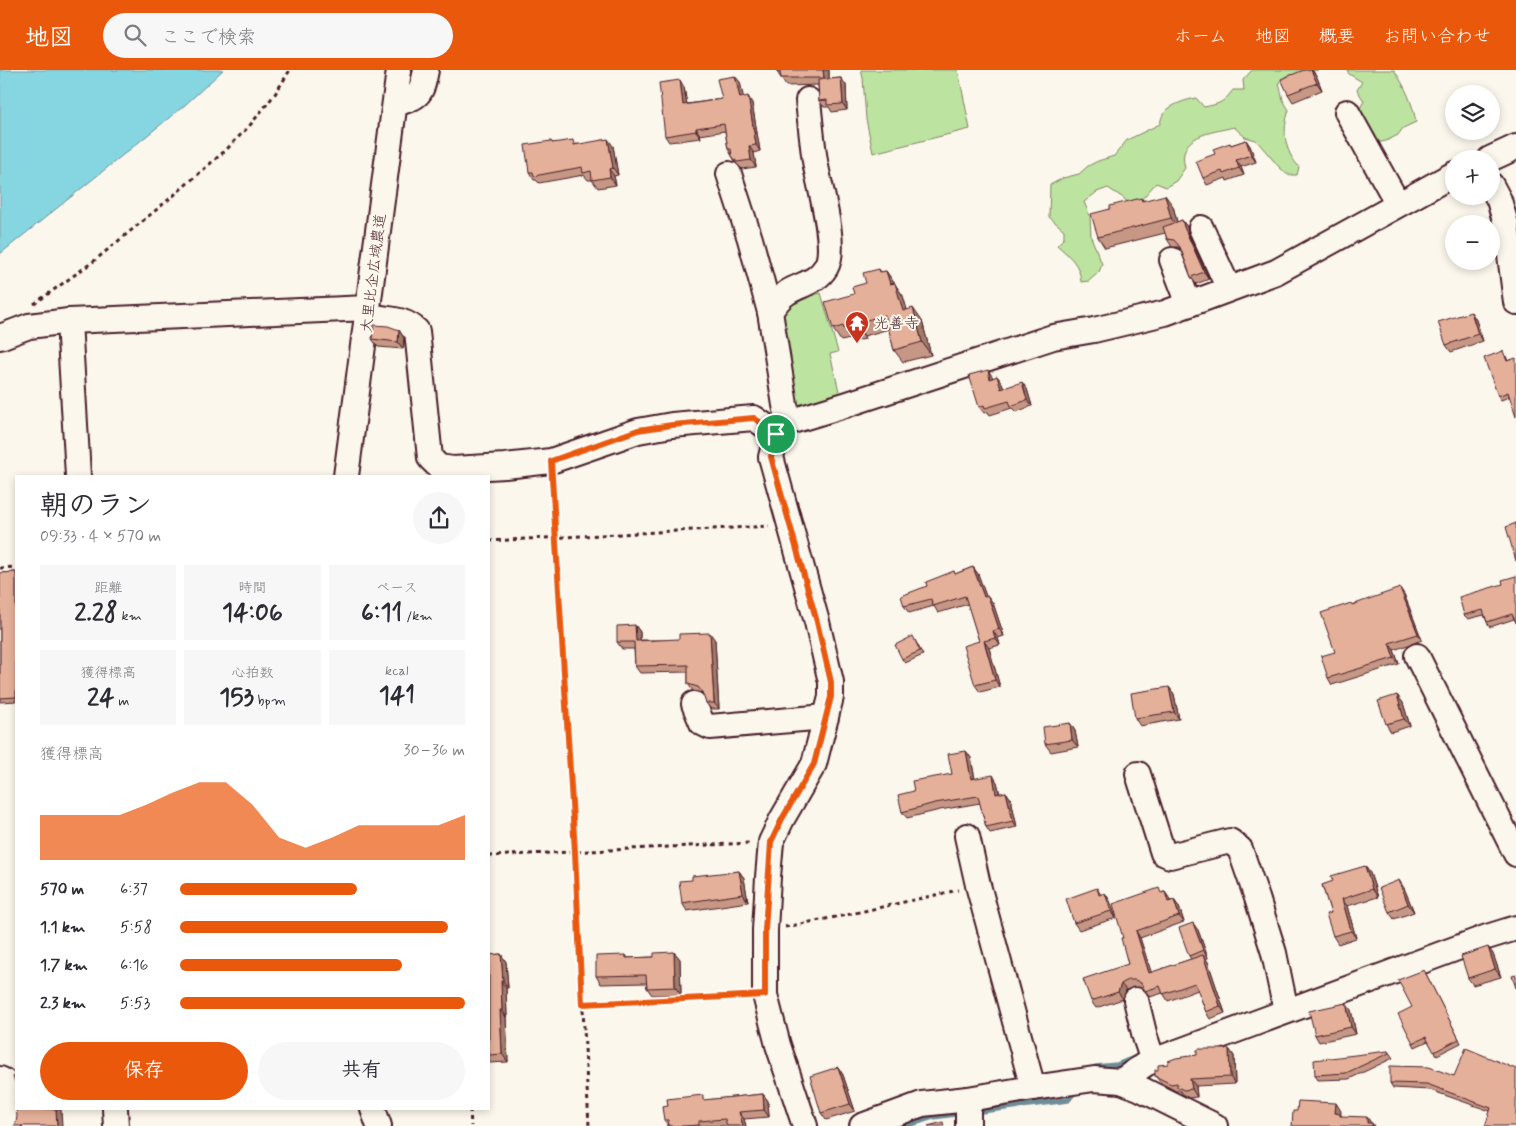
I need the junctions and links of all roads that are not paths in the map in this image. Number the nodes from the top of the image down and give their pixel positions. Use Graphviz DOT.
graph roads {
  1 [pos="399,70"];
  2 [pos="426,70"];
  3 [pos="808,100"];
  4 [pos="395,104"];
  5 [pos="1347,112"];
  6 [pos="1516,146"];
  7 [pos="1500,154"];
  8 [pos="729,174"];
  9 [pos="1445,179"];
  10 [pos="1500,200"];
  11 [pos="1398,204"];
  12 [pos="1201,228"];
  13 [pos="1172,260"];
  14 [pos="1229,289"];
  15 [pos="1516,302"];
  16 [pos="1189,304"];
  17 [pos="368,312"];
  18 [pos="770,312"];
  19 [pos="69,321"];
  20 [pos="0,336"];
  21 [pos="783,428"];
  22 [pos="78,475"];
  23 [pos="346,475"];
  24 [pos="1417,656"];
  25 [pos="694,704"];
  26 [pos="826,718"];
  27 [pos="1138,774"];
  28 [pos="967,836"];
  29 [pos="1516,854"];
  30 [pos="1516,928"];
  31 [pos="1136,1000"];
  32 [pos="1286,1010"];
  33 [pos="1153,1061"];
  34 [pos="0,1079"];
  35 [pos="1121,1081"];
  36 [pos="1032,1088"];
  37 [pos="968,1099"];
  38 [pos="115,1110"];
  39 [pos="373,1110"];
  40 [pos="9,1126"];
  41 [pos="116,1126"];
  42 [pos="378,1126"];
  43 [pos="805,1126"];
  44 [pos="862,1126"];
  45 [pos="968,1126"];
  46 [pos="1215,1126"];
  1 -- 4 [label="street, 大里比企広域農道"];
  2 -- 4 [label="street"];
  3 -- 18 [label="street"];
  4 -- 17 [label="street, 大里比企広域農道"];
  5 -- 11 [label="street"];
  6 -- 7 [label="street"];
  8 -- 18 [label="street"];
  9 -- 11 [label="street"];
  10 -- 15 [label="street"];
  11 -- 14 [label="street"];
  12 -- 14 [label="street"];
  13 -- 16 [label="street"];
  14 -- 16 [label="street"];
  16 -- 21 [label="street"];
  17 -- 19 [label="street"];
  17 -- 21 [label="street"];
  17 -- 23 [label="street, 大里比企広域農道"];
  18 -- 21 [label="street"];
  19 -- 20 [label="street"];
  19 -- 22 [label="street"];
  21 -- 26 [label="street"];
  24 -- 29 [label="street"];
  25 -- 26 [label="street"];
  26 -- 43 [label="street"];
  27 -- 32 [label="street"];
  28 -- 36 [label="street"];
  30 -- 32 [label="street"];
  31 -- 33 [label="street"];
  32 -- 33 [label="street"];
  33 -- 35 [label="street"];
  34 -- 40 [label="street"];
  35 -- 36 [label="street"];
  35 -- 46 [label="street"];
  36 -- 37 [label="street"];
  37 -- 44 [label="street"];
  37 -- 45 [label="street"];
  38 -- 41 [label="street"];
  39 -- 42 [label="street"];
}
